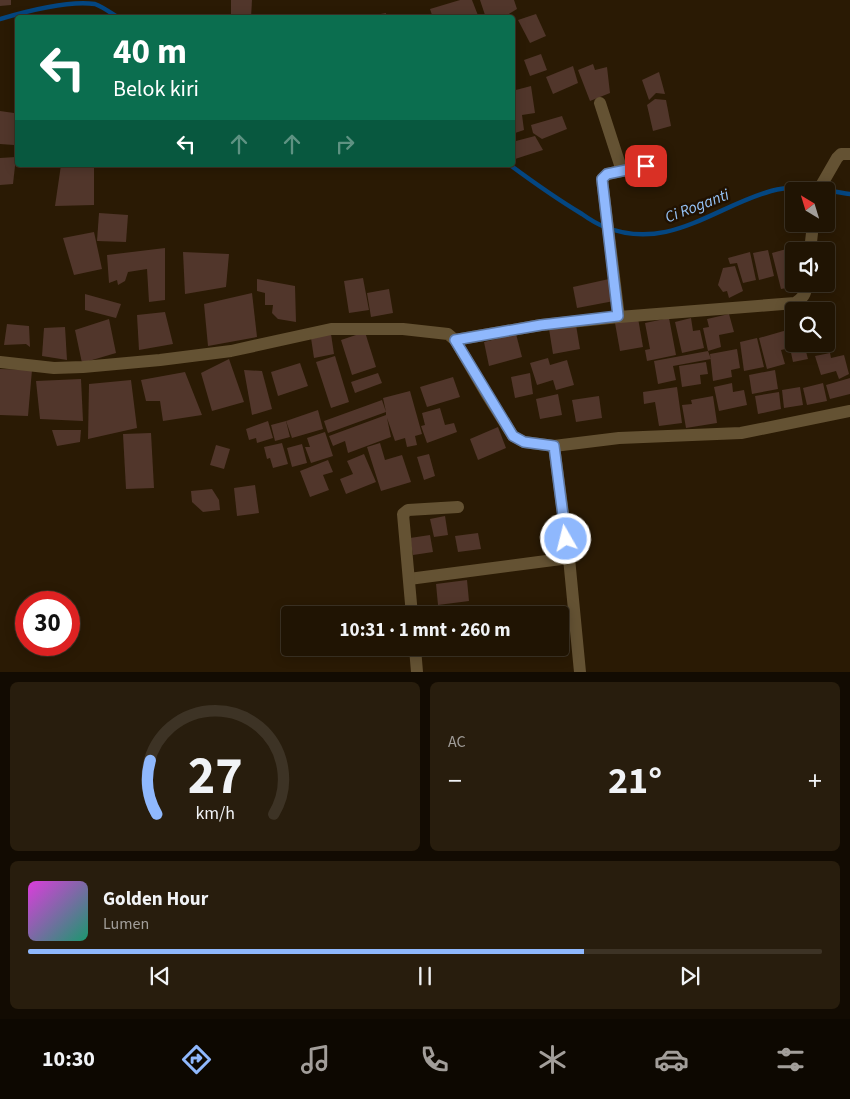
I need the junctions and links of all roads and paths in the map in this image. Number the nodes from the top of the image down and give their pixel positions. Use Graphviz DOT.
graph roads {
  1 [pos="600,103"];
  2 [pos="850,154"];
  3 [pos="646,166"];
  4 [pos="622,171"];
  5 [pos="822,182"];
  6 [pos="804,292"];
  7 [pos="618,316"];
  8 [pos="455,340"];
  9 [pos="0,362"];
  10 [pos="850,411"];
  11 [pos="554,446"];
  12 [pos="458,507"];
  13 [pos="569,558"];
  14 [pos="409,579"];
  15 [pos="411,606"];
  16 [pos="416,656"];
  17 [pos="417,672"];
  18 [pos="580,672"];
  1 -- 4 [label="street"];
  2 -- 5 [label="street"];
  3 -- 4 [label="street"];
  4 -- 7 [label="street"];
  6 -- 7 [label="street"];
  7 -- 8 [label="street"];
  8 -- 9 [label="street"];
  8 -- 11 [label="street"];
  10 -- 11 [label="street"];
  11 -- 13 [label="street"];
  12 -- 14 [label="street"];
  13 -- 14 [label="street"];
  13 -- 18 [label="street"];
  14 -- 15 [label="street"];
  16 -- 17 [label="street"];
}
